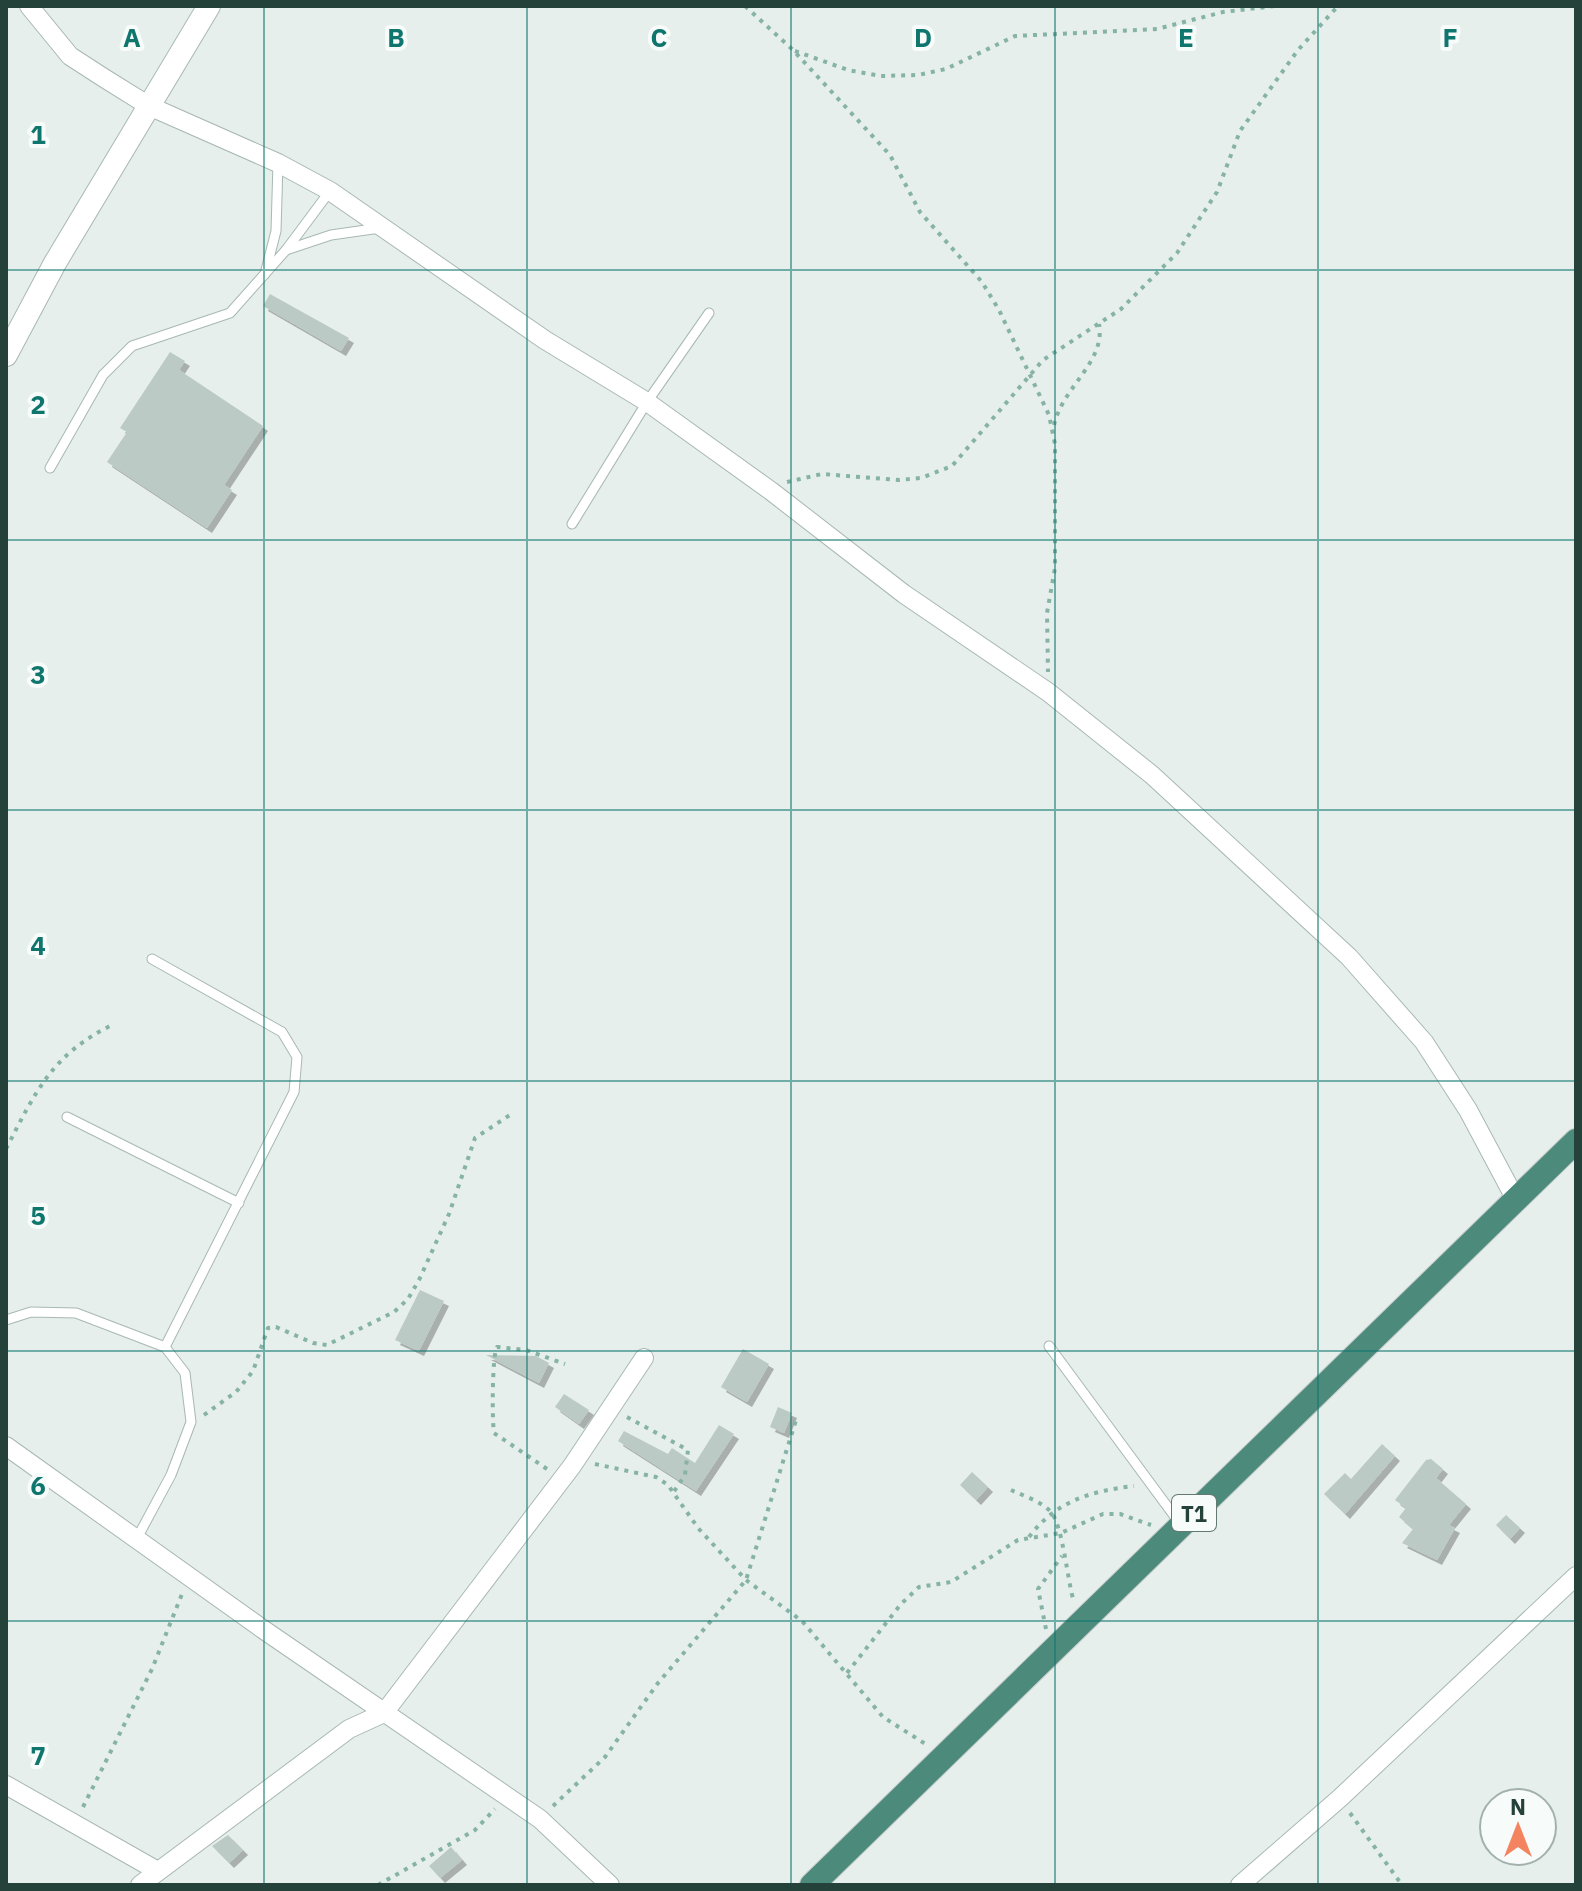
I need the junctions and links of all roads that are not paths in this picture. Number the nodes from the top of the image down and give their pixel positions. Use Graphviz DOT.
graph roads {
  1 [pos="29,6"];
  2 [pos="209,6"];
  3 [pos="149,106"];
  4 [pos="278,163"];
  5 [pos="330,191"];
  6 [pos="383,227"];
  7 [pos="286,250"];
  8 [pos="264,277"];
  9 [pos="709,313"];
  10 [pos="8,341"];
  11 [pos="647,402"];
  12 [pos="50,468"];
  13 [pos="572,524"];
  14 [pos="152,959"];
  15 [pos="67,1117"];
  16 [pos="1576,1141"];
  17 [pos="1516,1200"];
  18 [pos="239,1203"];
  19 [pos="6,1320"];
  20 [pos="1049,1346"];
  21 [pos="165,1347"];
  22 [pos="644,1358"];
  23 [pos="6,1446"];
  24 [pos="1176,1530"];
  25 [pos="136,1540"];
  26 [pos="1576,1576"];
  27 [pos="384,1713"];
  28 [pos="6,1785"];
  29 [pos="156,1870"];
  30 [pos="140,1885"];
  31 [pos="610,1885"];
  32 [pos="812,1885"];
  33 [pos="1240,1885"];
  1 -- 3 [label="street"];
  2 -- 3 [label="street"];
  3 -- 4 [label="street"];
  3 -- 10 [label="street"];
  4 -- 5 [label="street"];
  4 -- 8 [label="lane"];
  5 -- 6 [label="street"];
  5 -- 7 [label="lane"];
  6 -- 7 [label="lane"];
  6 -- 11 [label="street"];
  7 -- 8 [label="lane"];
  8 -- 12 [label="lane"];
  9 -- 11 [label="lane"];
  11 -- 13 [label="lane"];
  11 -- 17 [label="street"];
  14 -- 18 [label="lane"];
  15 -- 18 [label="lane"];
  16 -- 17 [label="highway, T1"];
  17 -- 24 [label="highway, T1"];
  18 -- 21 [label="lane"];
  19 -- 21 [label="lane"];
  20 -- 24 [label="lane"];
  21 -- 25 [label="lane"];
  22 -- 27 [label="street"];
  23 -- 25 [label="street"];
  24 -- 32 [label="highway, T1"];
  25 -- 27 [label="street"];
  26 -- 33 [label="street"];
  27 -- 29 [label="street"];
  27 -- 31 [label="street"];
  28 -- 29 [label="street"];
  29 -- 30 [label="street"];
}
